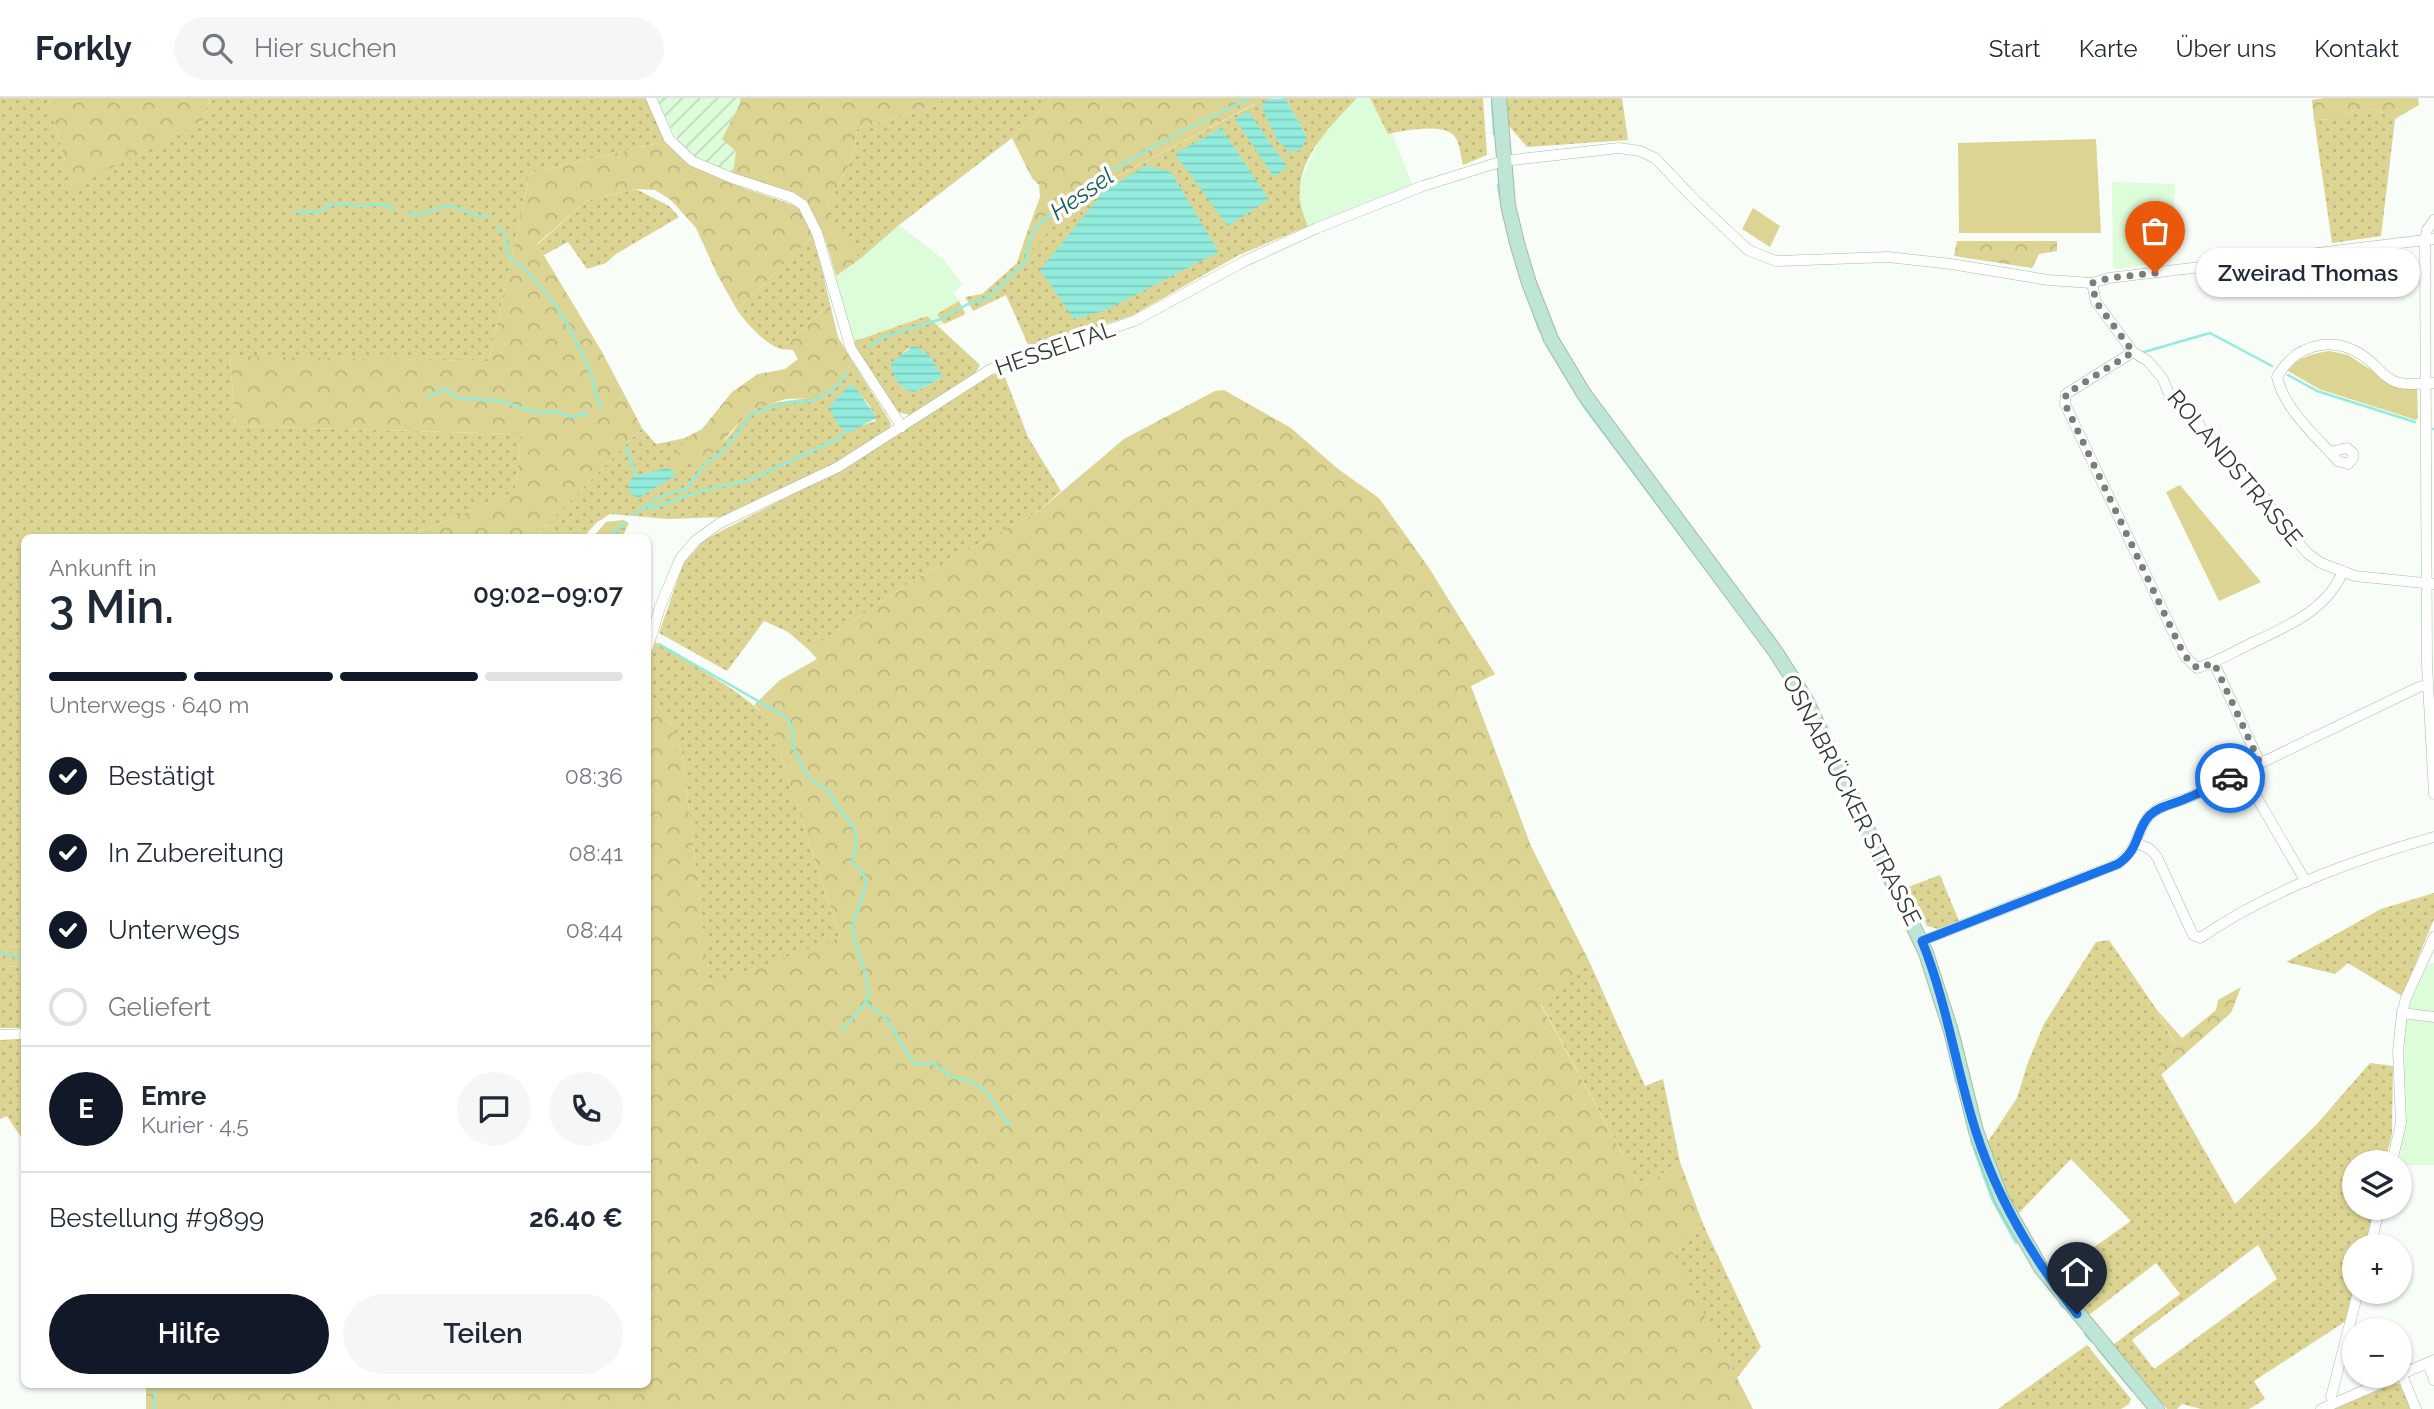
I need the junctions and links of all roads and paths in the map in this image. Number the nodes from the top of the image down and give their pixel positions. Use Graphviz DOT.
graph roads {
  1 [pos="651,98"];
  2 [pos="1499,98"];
  3 [pos="1503,161"];
  4 [pos="2434,220"];
  5 [pos="2430,239"];
  6 [pos="2092,283"];
  7 [pos="2133,352"];
  8 [pos="2430,383"];
  9 [pos="901,427"];
  10 [pos="2330,452"];
  11 [pos="2343,572"];
  12 [pos="2430,584"];
  13 [pos="651,637"];
  14 [pos="2214,663"];
  15 [pos="2427,685"];
  16 [pos="2260,763"];
  17 [pos="2242,772"];
  18 [pos="2434,794"];
  19 [pos="2434,837"];
  20 [pos="2137,843"];
  21 [pos="2306,882"];
  22 [pos="2434,937"];
  23 [pos="1922,941"];
  24 [pos="2402,1013"];
  25 [pos="2434,1017"];
  26 [pos="21,1034"];
  27 [pos="0,1035"];
  28 [pos="2395,1150"];
  29 [pos="2355,1304"];
  30 [pos="2431,1362"];
  31 [pos="2412,1371"];
  32 [pos="2434,1380"];
  33 [pos="2369,1388"];
  34 [pos="2407,1388"];
  35 [pos="2333,1402"];
  36 [pos="2152,1403"];
  37 [pos="2321,1409"];
  38 [pos="2416,1409"];
  1 -- 9 [label="street"];
  2 -- 3 [label="main road, OSNABRÜCKER STRASSE"];
  3 -- 6 [label="street, HESSELTAL"];
  3 -- 9 [label="street, HESSELTAL"];
  3 -- 23 [label="main road, OSNABRÜCKER STRASSE"];
  4 -- 5 [label="street"];
  5 -- 6 [label="street, HESSELTAL"];
  5 -- 8 [label="street"];
  6 -- 7 [label="street, ROLANDSTRASSE"];
  7 -- 11 [label="street, ROLANDSTRASSE"];
  7 -- 14 [label="street"];
  8 -- 10 [label="street"];
  8 -- 12 [label="street"];
  9 -- 13 [label="street, HESSELTAL"];
  11 -- 12 [label="street, ROLANDSTRASSE"];
  11 -- 14 [label="street"];
  12 -- 15 [label="street"];
  14 -- 16 [label="street"];
  15 -- 16 [label="street"];
  15 -- 18 [label="street"];
  16 -- 17 [label="street"];
  17 -- 20 [label="street"];
  17 -- 21 [label="street"];
  19 -- 21 [label="street"];
  20 -- 21 [label="street"];
  20 -- 23 [label="street"];
  22 -- 24 [label="street"];
  23 -- 36 [label="main road, OSNABRÜCKER STRASSE"];
  24 -- 25 [label="street"];
  24 -- 28 [label="street"];
  26 -- 27 [label="street"];
  29 -- 35 [label="street"];
  30 -- 31 [label="street"];
  30 -- 32 [label="street"];
  33 -- 35 [label="street"];
  34 -- 38 [label="street"];
  35 -- 37 [label="street"];
}
